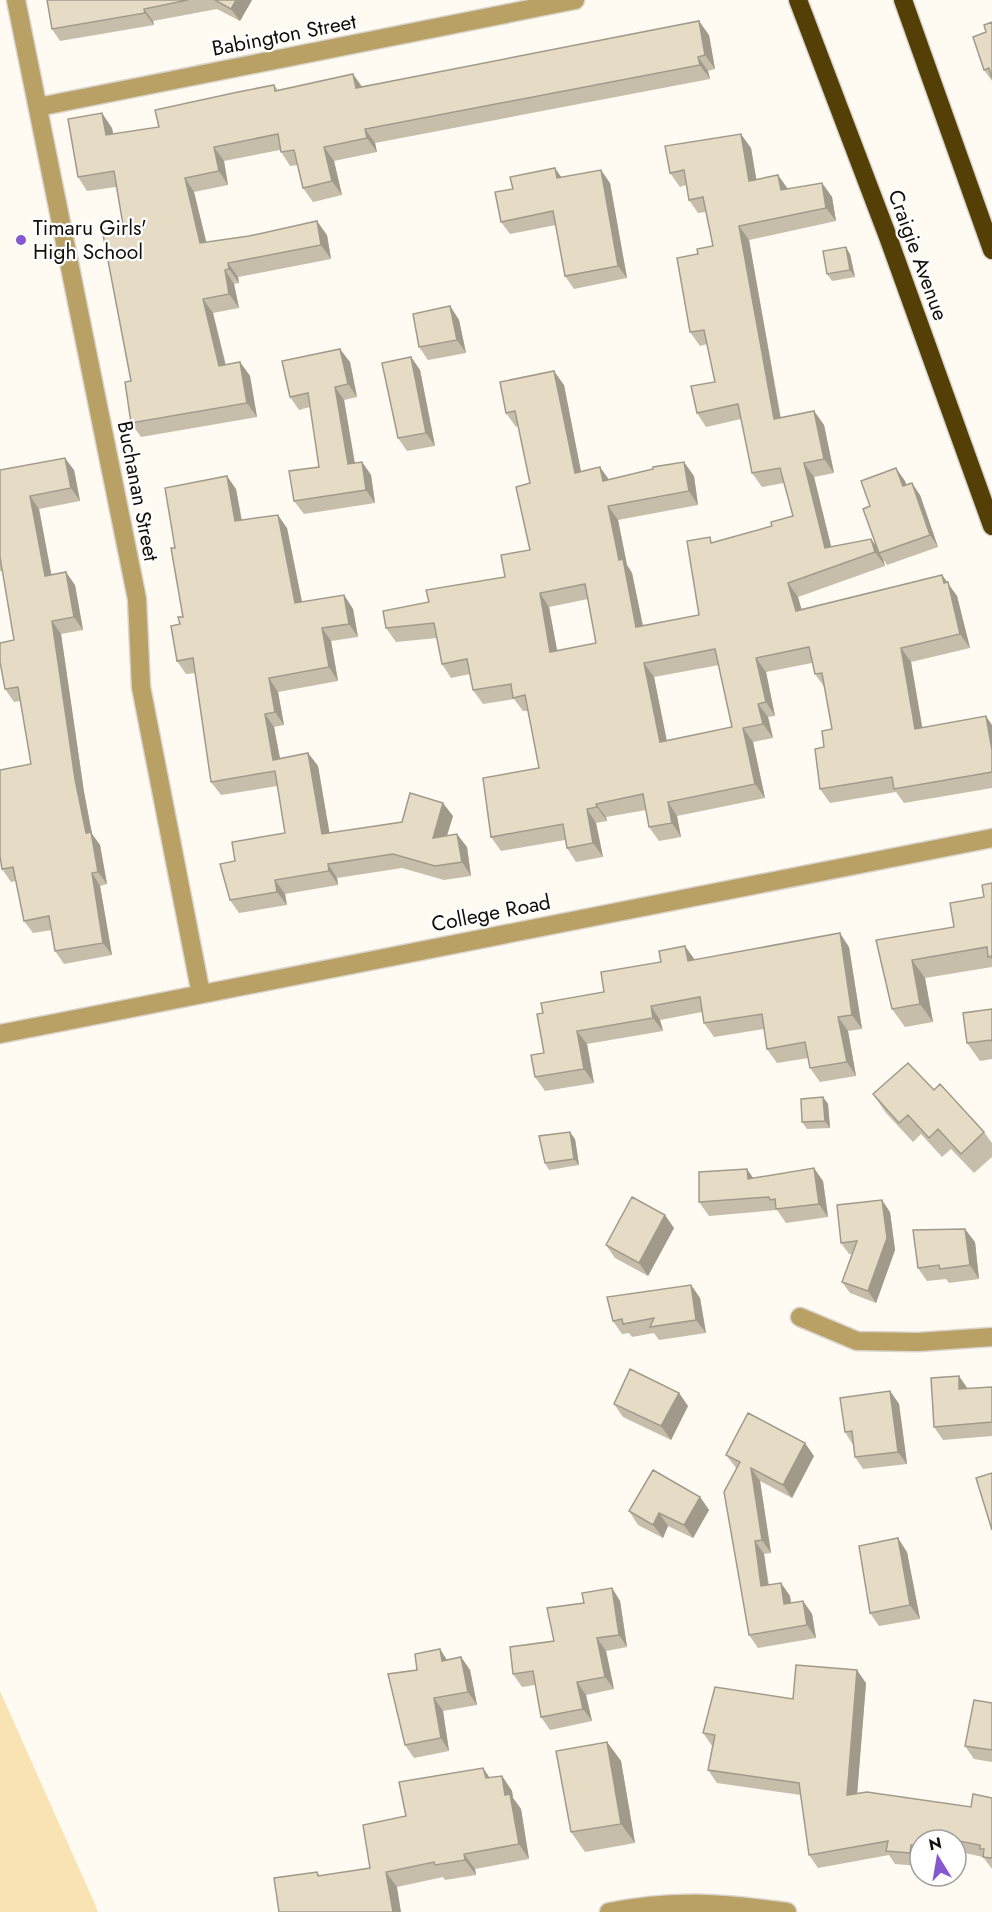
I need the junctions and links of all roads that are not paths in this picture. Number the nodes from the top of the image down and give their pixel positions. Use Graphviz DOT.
graph roads {
  1 [pos="16,0"];
  2 [pos="575,0"];
  3 [pos="798,0"];
  4 [pos="903,0"];
  5 [pos="38,107"];
  6 [pos="992,250"];
  7 [pos="992,526"];
  8 [pos="992,838"];
  9 [pos="201,994"];
  10 [pos="0,1034"];
  11 [pos="800,1317"];
  12 [pos="992,1337"];
  13 [pos="609,1912"];
  14 [pos="787,1912"];
  1 -- 5 [label="street, Buchanan Street"];
  2 -- 5 [label="street, Babington Street"];
  3 -- 7 [label="highway, Craigie Avenue"];
  4 -- 6 [label="highway"];
  5 -- 9 [label="street, Buchanan Street"];
  8 -- 9 [label="street, College Road"];
  9 -- 10 [label="street, College Road"];
  11 -- 12 [label="street"];
  13 -- 14 [label="street"];
}
